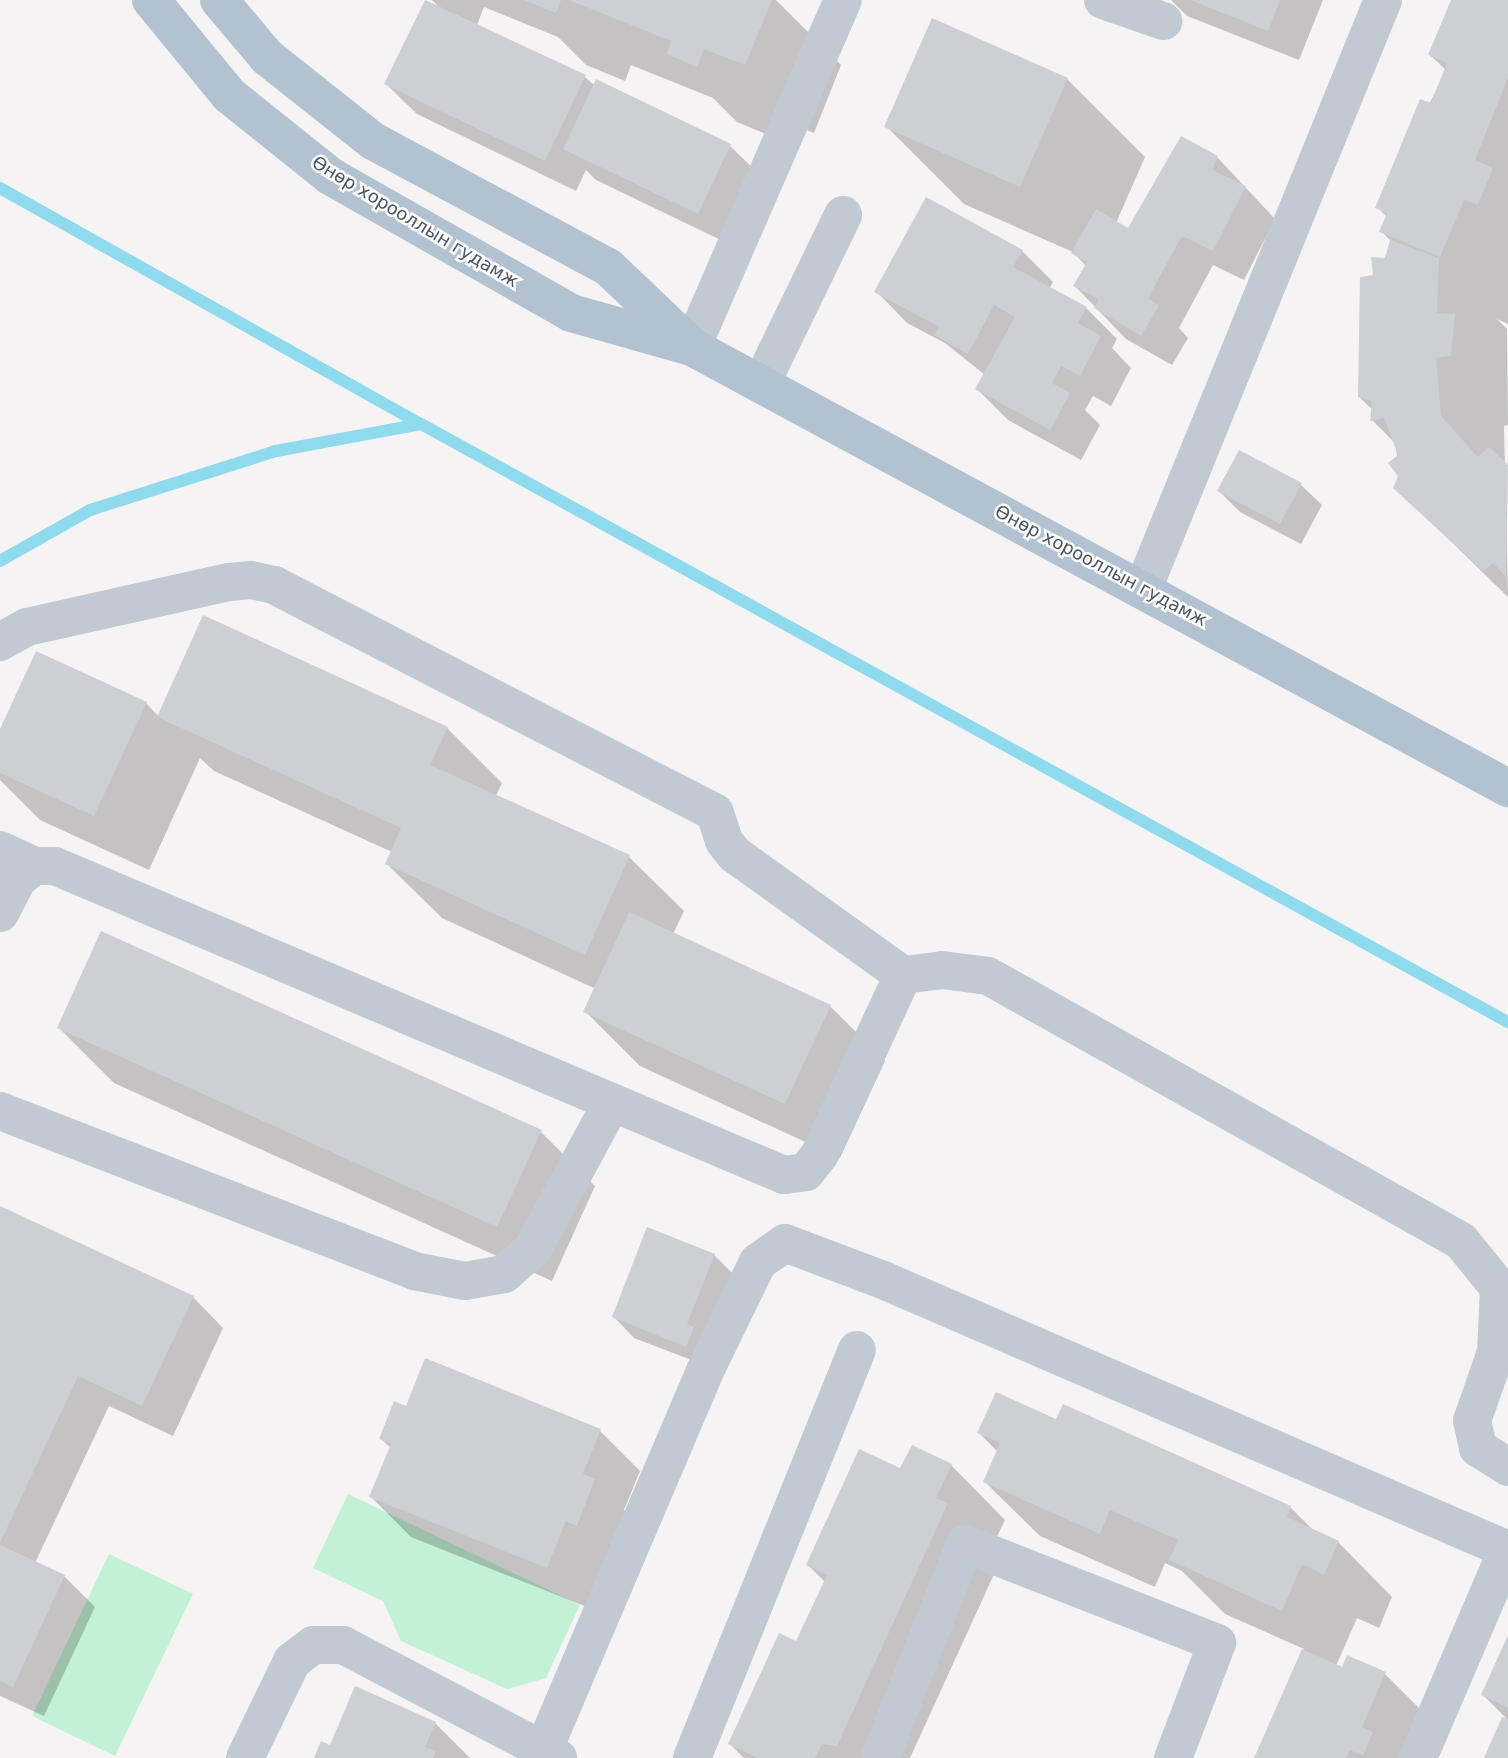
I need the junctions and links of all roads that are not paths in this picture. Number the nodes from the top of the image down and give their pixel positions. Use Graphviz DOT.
graph roads {
  1 [pos="151,0"];
  2 [pos="219,0"];
  3 [pos="843,0"];
  4 [pos="1103,0"];
  5 [pos="1383,0"];
  6 [pos="1163,21"];
  7 [pos="843,215"];
  8 [pos="692,347"];
  9 [pos="761,384"];
  10 [pos="1143,589"];
  11 [pos="0,642"];
  12 [pos="1508,788"];
  13 [pos="0,850"];
  14 [pos="34,866"];
  15 [pos="0,913"];
  16 [pos="902,975"];
  17 [pos="611,1104"];
  18 [pos="0,1111"];
  19 [pos="857,1350"];
  20 [pos="1508,1467"];
  21 [pos="1508,1550"];
  22 [pos="547,1756"];
  23 [pos="245,1758"];
  24 [pos="692,1758"];
  25 [pos="880,1758"];
  26 [pos="1173,1758"];
  27 [pos="1418,1758"];
  1 -- 8 [label="main road, Өнөр хорооллын гудамж"];
  2 -- 8 [label="main road, Өнөр хорооллын гудамж"];
  3 -- 8 [label="street"];
  4 -- 6 [label="street"];
  5 -- 10 [label="street"];
  7 -- 9 [label="street"];
  8 -- 9 [label="main road, Өнөр хорооллын гудамж"];
  9 -- 10 [label="main road, Өнөр хорооллын гудамж"];
  10 -- 12 [label="main road, Өнөр хорооллын гудамж"];
  11 -- 16 [label="street"];
  13 -- 14 [label="street"];
  14 -- 15 [label="street"];
  14 -- 17 [label="street"];
  16 -- 17 [label="street"];
  16 -- 20 [label="street"];
  17 -- 18 [label="street"];
  19 -- 24 [label="street"];
  21 -- 22 [label="street"];
  21 -- 27 [label="street"];
  22 -- 23 [label="street"];
  25 -- 26 [label="street"];
}
